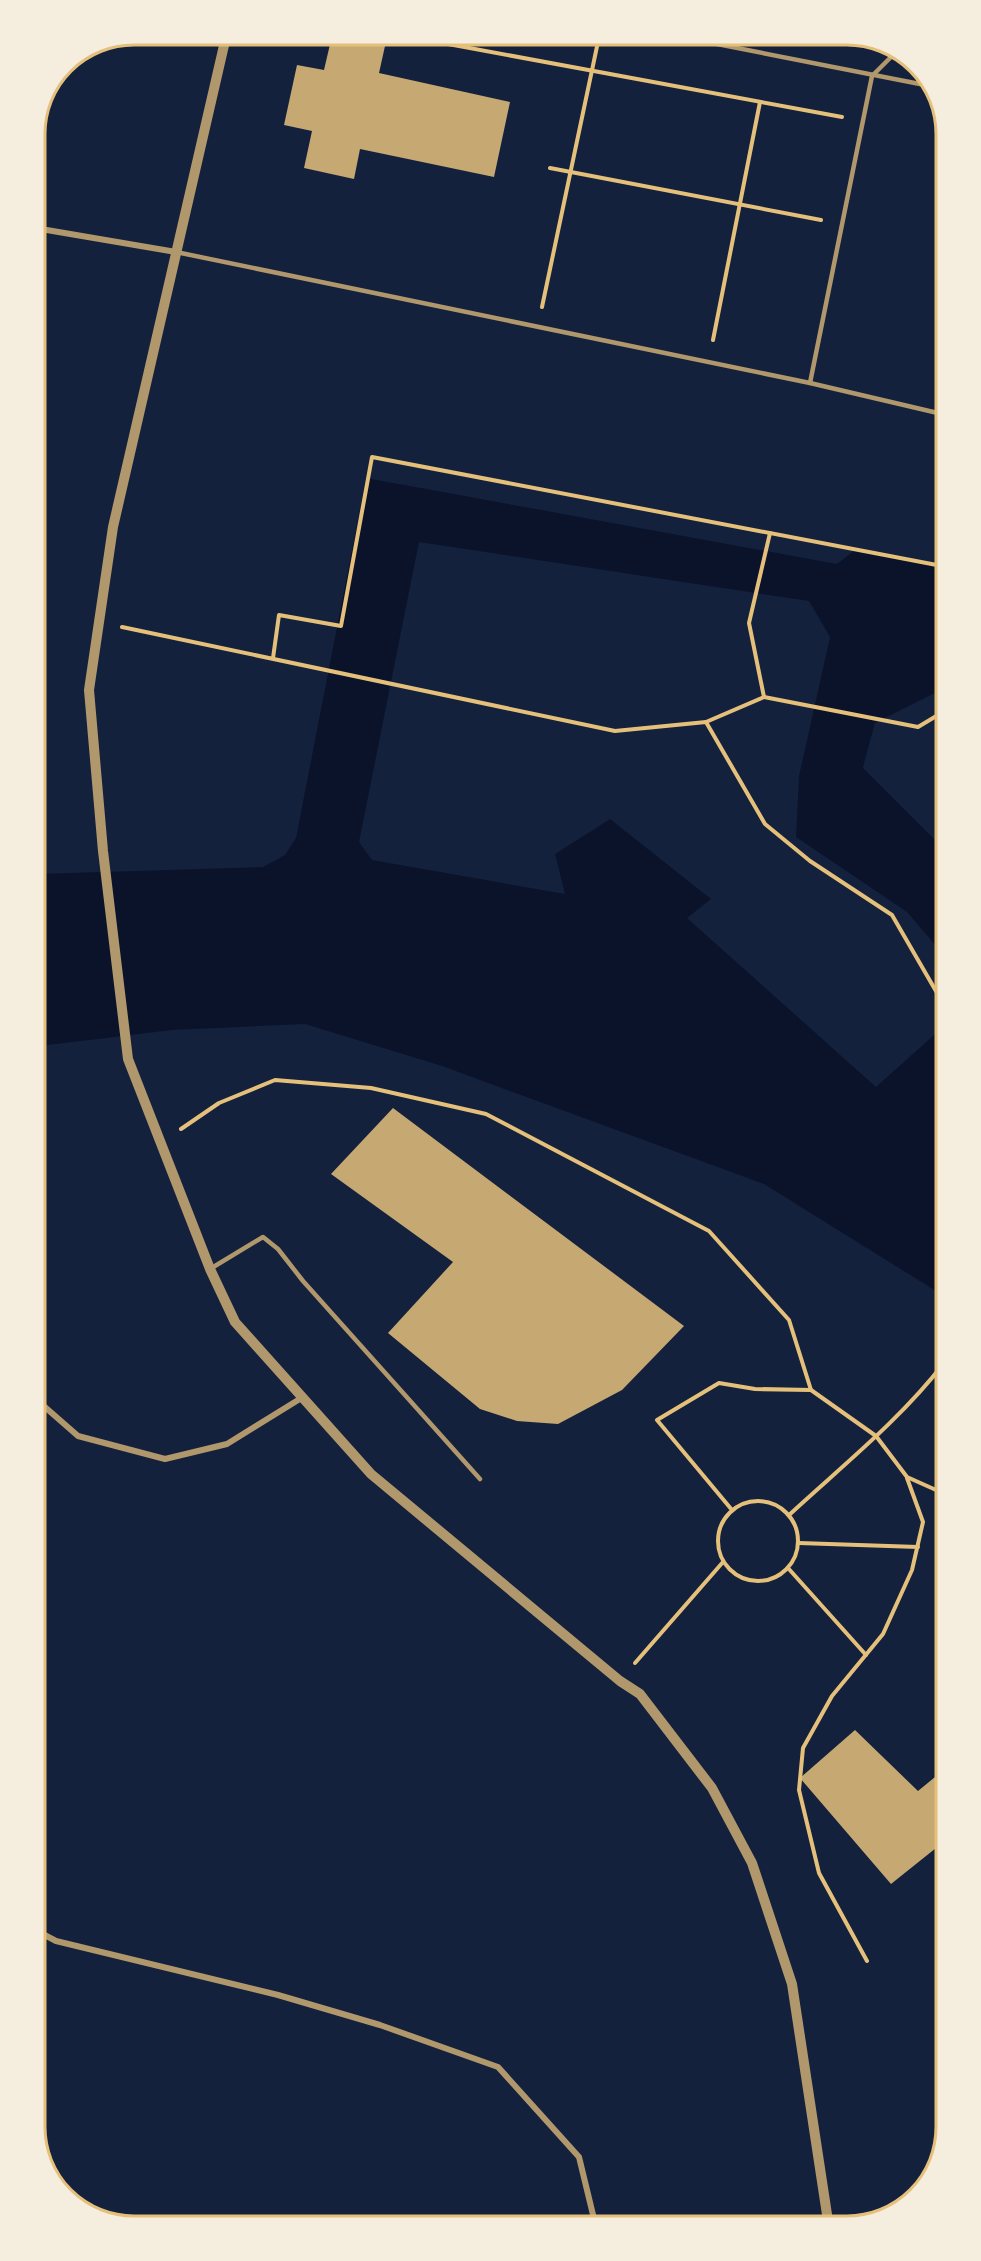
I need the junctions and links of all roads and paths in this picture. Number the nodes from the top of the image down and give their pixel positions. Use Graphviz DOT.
graph roads {
  1 [pos="224,45"];
  2 [pos="453,45"];
  3 [pos="597,45"];
  4 [pos="720,45"];
  5 [pos="891,57"];
  6 [pos="592,72"];
  7 [pos="872,76"];
  8 [pos="921,84"];
  9 [pos="760,102"];
  10 [pos="864,121"];
  11 [pos="550,168"];
  12 [pos="571,172"];
  13 [pos="740,205"];
  14 [pos="843,224"];
  15 [pos="45,230"];
  16 [pos="176,252"];
  17 [pos="538,326"];
  18 [pos="709,362"];
  19 [pos="810,383"];
  20 [pos="936,413"];
  21 [pos="770,533"];
  22 [pos="936,565"];
  23 [pos="99,622"];
  24 [pos="273,658"];
  25 [pos="764,697"];
  26 [pos="936,716"];
  27 [pos="706,722"];
  28 [pos="936,993"];
  29 [pos="178,1131"];
  30 [pos="210,1269"];
  31 [pos="936,1374"];
  32 [pos="811,1390"];
  33 [pos="303,1398"];
  34 [pos="45,1407"];
  35 [pos="876,1436"];
  36 [pos="907,1477"];
  37 [pos="480,1479"];
  38 [pos="936,1490"];
  39 [pos="732,1510"];
  40 [pos="789,1515"];
  41 [pos="798,1544"];
  42 [pos="918,1547"];
  43 [pos="723,1562"];
  44 [pos="788,1568"];
  45 [pos="866,1655"];
  46 [pos="620,1681"];
  47 [pos="45,1935"];
  48 [pos="867,1960"];
  49 [pos="593,2216"];
  50 [pos="827,2216"];
  1 -- 16 [label="street"];
  2 -- 6 [label="path"];
  3 -- 6 [label="path"];
  4 -- 7 [label="lane"];
  5 -- 7 [label="lane"];
  6 -- 9 [label="path"];
  6 -- 12 [label="path"];
  7 -- 8 [label="lane"];
  7 -- 10 [label="lane"];
  9 -- 10 [label="path"];
  9 -- 13 [label="path"];
  10 -- 14 [label="lane"];
  11 -- 12 [label="path"];
  12 -- 13 [label="path"];
  12 -- 17 [label="path"];
  13 -- 14 [label="path"];
  13 -- 18 [label="path"];
  14 -- 19 [label="lane"];
  15 -- 16 [label="street"];
  16 -- 17 [label="lane"];
  16 -- 23 [label="street"];
  17 -- 18 [label="lane"];
  18 -- 19 [label="lane"];
  19 -- 20 [label="lane"];
  21 -- 22 [label="path"];
  21 -- 24 [label="path"];
  21 -- 25 [label="path"];
  23 -- 24 [label="path"];
  23 -- 30 [label="street"];
  24 -- 27 [label="path"];
  25 -- 26 [label="path"];
  25 -- 27 [label="path"];
  27 -- 28 [label="path"];
  29 -- 32 [label="path"];
  30 -- 33 [label="street"];
  30 -- 37 [label="lane"];
  31 -- 35 [label="path"];
  32 -- 35 [label="path"];
  32 -- 39 [label="path"];
  33 -- 34 [label="street"];
  33 -- 46 [label="street"];
  35 -- 36 [label="path"];
  35 -- 40 [label="path"];
  36 -- 38 [label="path"];
  36 -- 42 [label="path"];
  39 -- 40 [label="path"];
  39 -- 43 [label="path"];
  40 -- 41 [label="path"];
  41 -- 42 [label="path"];
  41 -- 44 [label="path"];
  42 -- 45 [label="path"];
  43 -- 44 [label="path"];
  43 -- 46 [label="path"];
  44 -- 45 [label="path"];
  45 -- 48 [label="path"];
  46 -- 50 [label="street"];
  47 -- 49 [label="street"];
}
